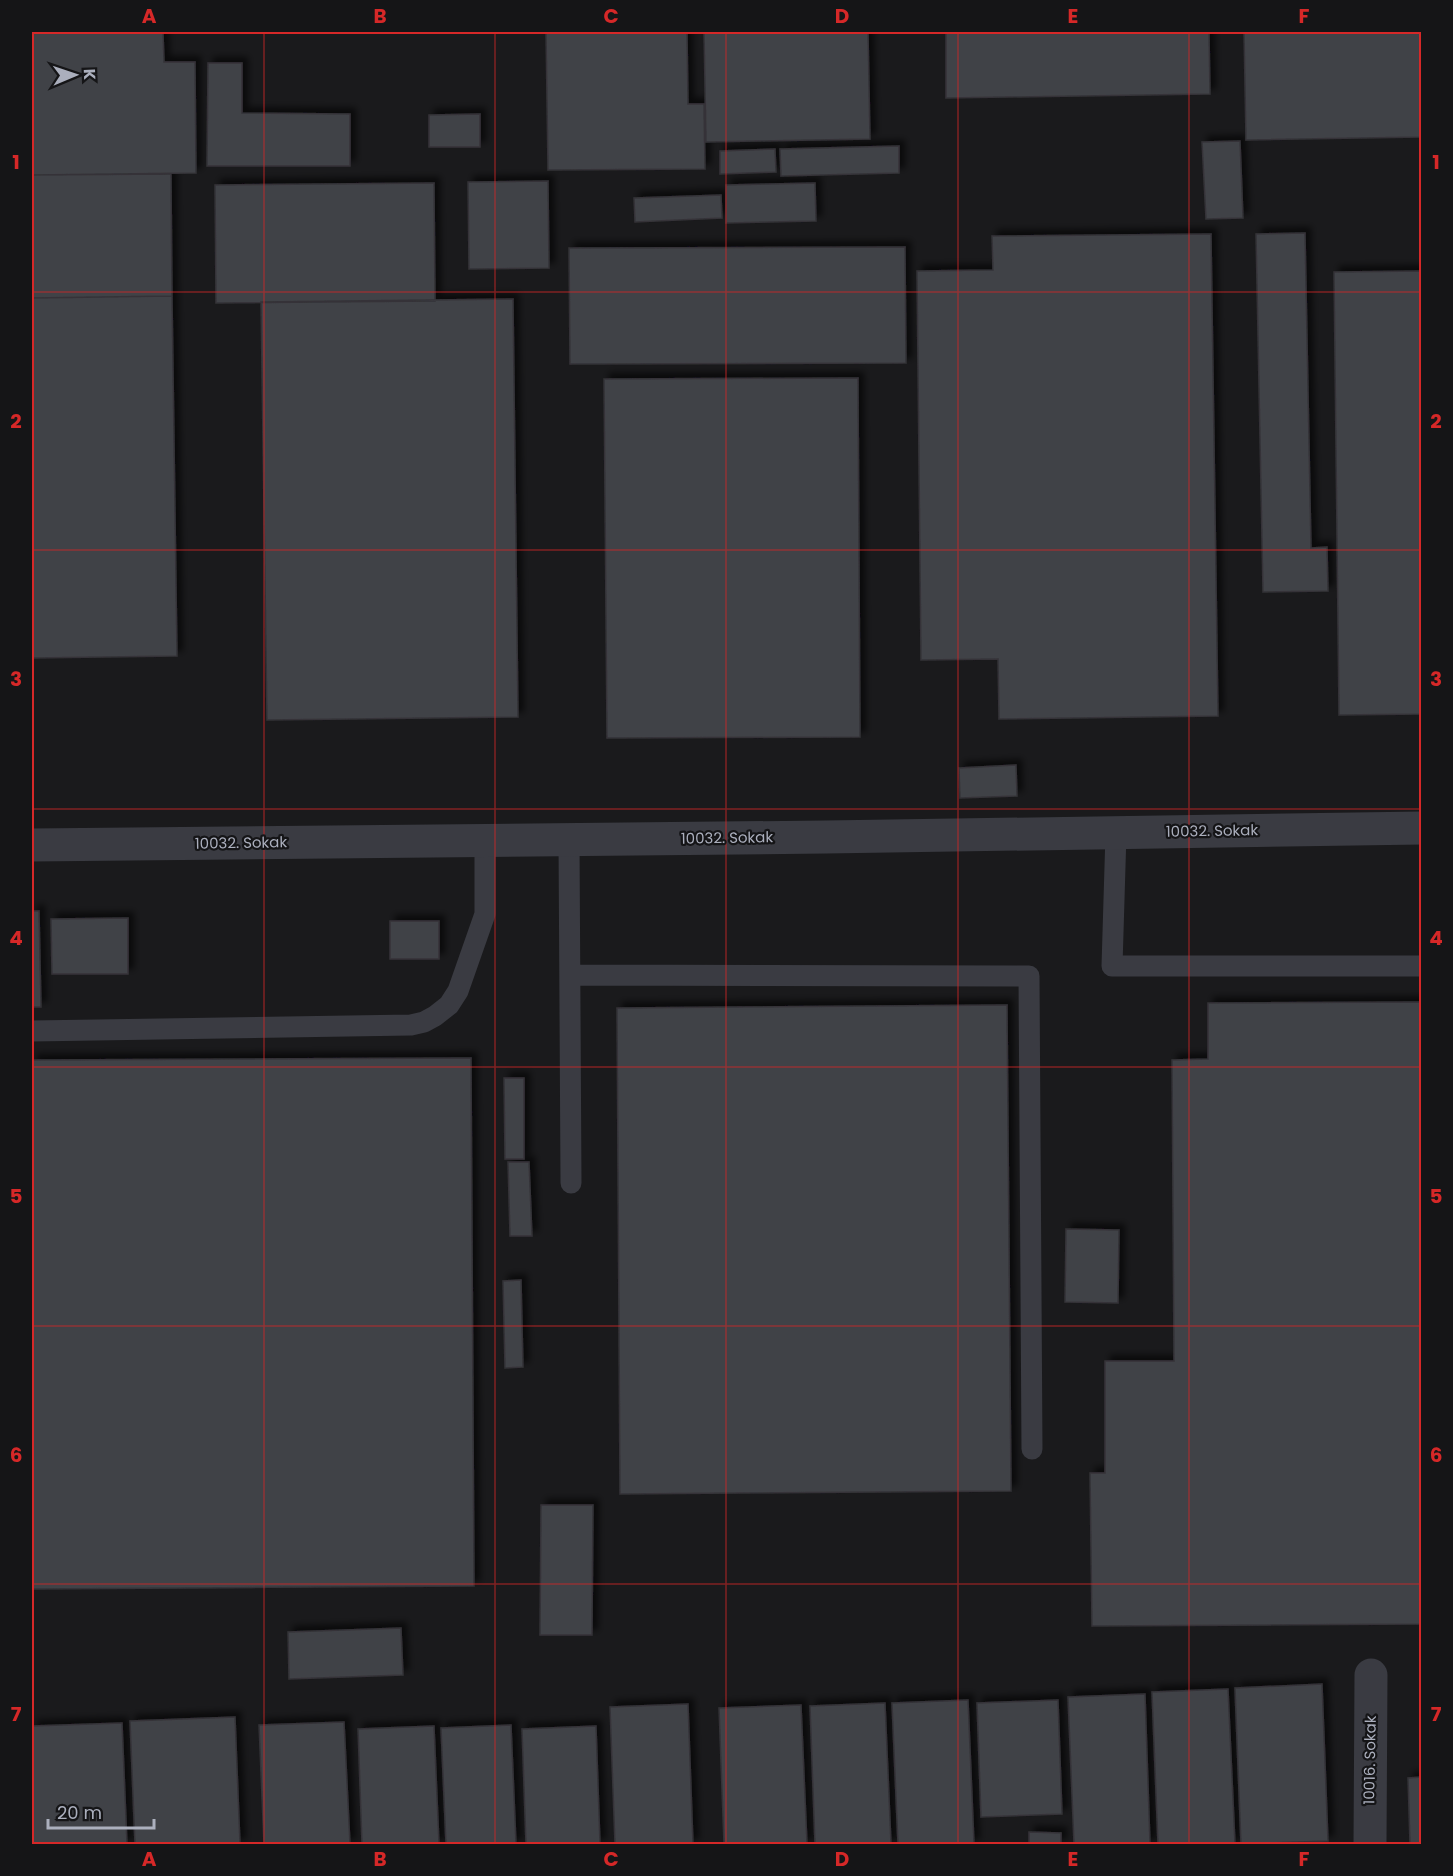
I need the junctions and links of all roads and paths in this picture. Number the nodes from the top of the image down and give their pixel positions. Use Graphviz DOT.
graph roads {
  1 [pos="1422,828"];
  2 [pos="1116,833"];
  3 [pos="569,839"];
  4 [pos="485,840"];
  5 [pos="32,845"];
  6 [pos="1422,966"];
  7 [pos="570,975"];
  8 [pos="32,1031"];
  9 [pos="571,1183"];
  10 [pos="1032,1449"];
  11 [pos="1371,1675"];
  12 [pos="1370,1845"];
  1 -- 2 [label="street, 10032. Sokak"];
  2 -- 3 [label="street, 10032. Sokak"];
  2 -- 6 [label="lane"];
  3 -- 4 [label="street, 10032. Sokak"];
  3 -- 7 [label="lane"];
  4 -- 5 [label="street, 10032. Sokak"];
  4 -- 8 [label="lane"];
  7 -- 9 [label="lane"];
  7 -- 10 [label="lane"];
  11 -- 12 [label="street, 10016. Sokak"];
}
